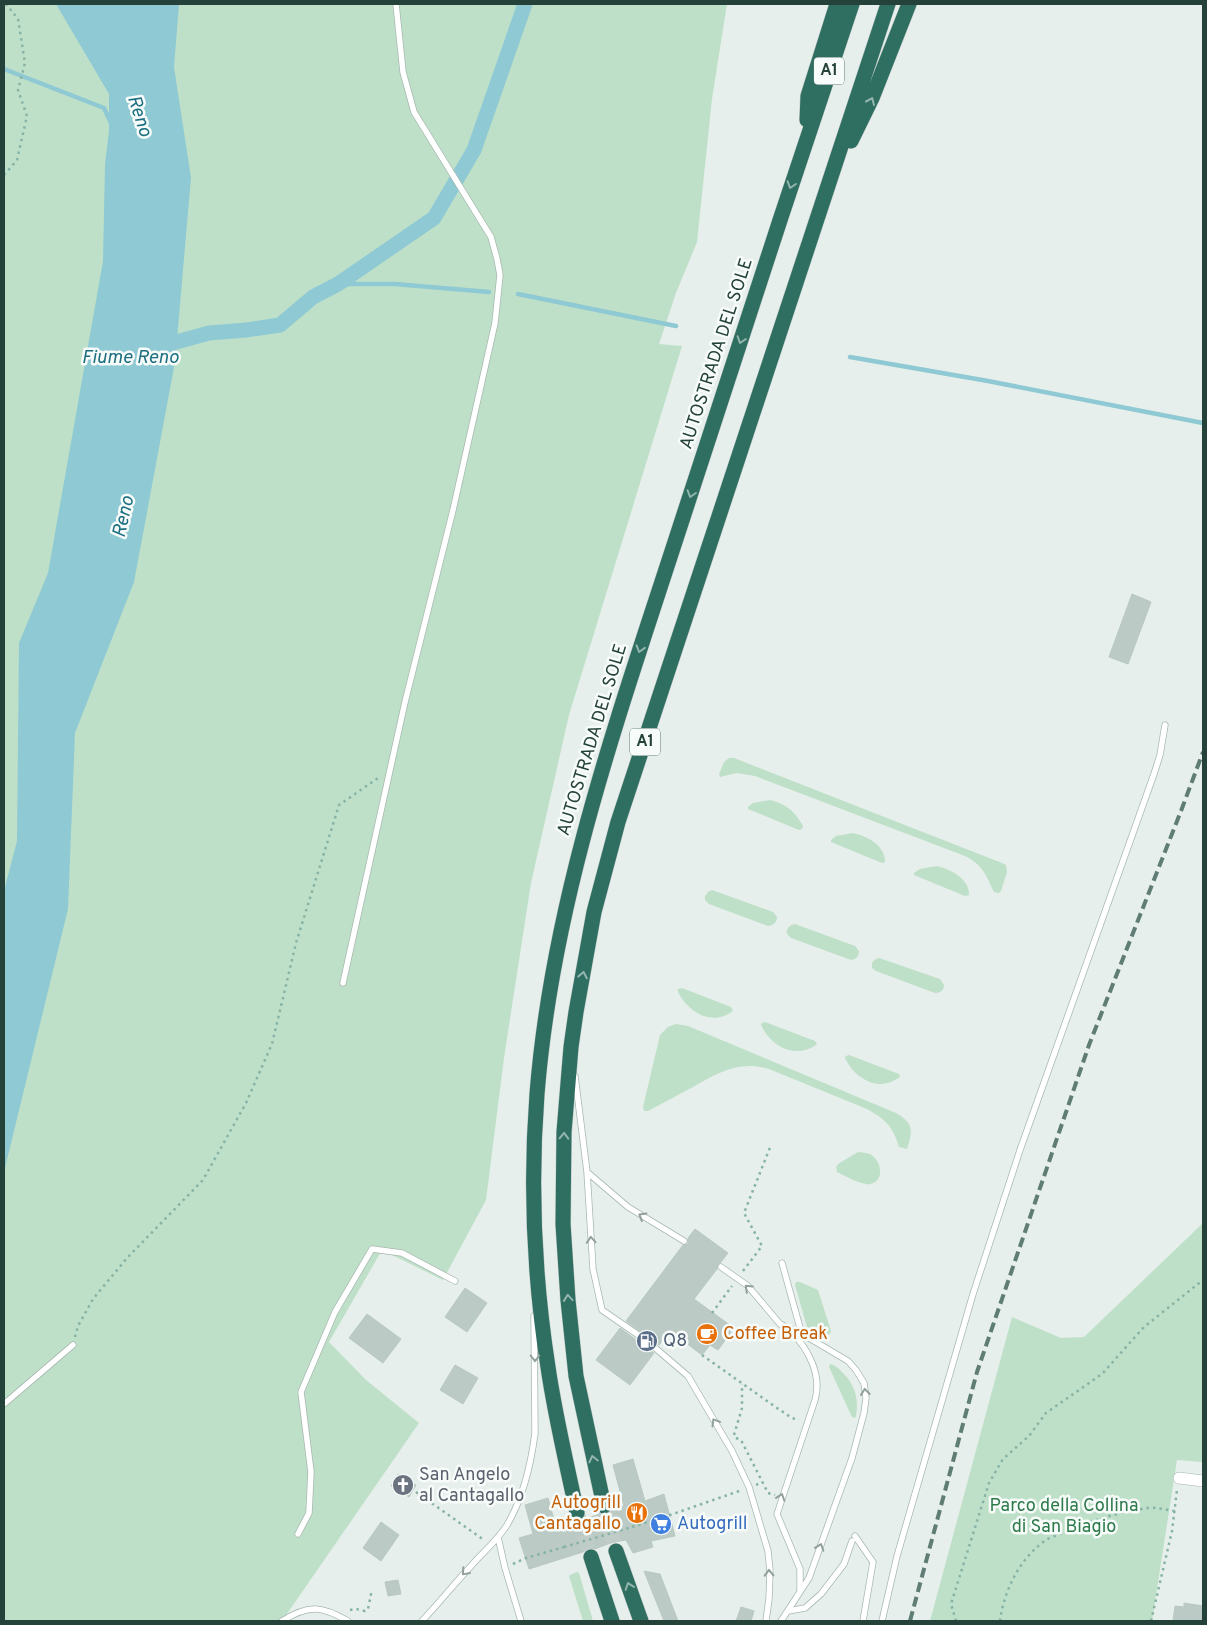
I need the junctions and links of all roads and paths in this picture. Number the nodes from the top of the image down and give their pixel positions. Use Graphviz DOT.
graph roads {
  1 [pos="6,4"];
  2 [pos="396,4"];
  3 [pos="837,4"];
  4 [pos="852,4"];
  5 [pos="888,4"];
  6 [pos="909,4"];
  7 [pos="806,139"];
  8 [pos="4,176"];
  9 [pos="826,192"];
  10 [pos="1165,725"];
  11 [pos="390,771"];
  12 [pos="343,983"];
  13 [pos="571,1047"];
  14 [pos="771,1145"];
  15 [pos="587,1172"];
  16 [pos="534,1239"];
  17 [pos="684,1241"];
  18 [pos="782,1264"];
  19 [pos="721,1267"];
  20 [pos="737,1279"];
  21 [pos="1203,1280"];
  22 [pos="455,1281"];
  23 [pos="712,1312"];
  24 [pos="786,1327"];
  25 [pos="802,1335"];
  26 [pos="73,1345"];
  27 [pos="702,1355"];
  28 [pos="742,1384"];
  29 [pos="4,1404"];
  30 [pos="807,1422"];
  31 [pos="1179,1478"];
  32 [pos="762,1482"];
  33 [pos="1199,1484"];
  34 [pos="749,1487"];
  35 [pos="416,1492"];
  36 [pos="781,1497"];
  37 [pos="604,1506"];
  38 [pos="1175,1512"];
  39 [pos="578,1513"];
  40 [pos="298,1534"];
  41 [pos="498,1537"];
  42 [pos="491,1545"];
  43 [pos="616,1551"];
  44 [pos="590,1557"];
  45 [pos="505,1568"];
  46 [pos="370,1590"];
  47 [pos="800,1593"];
  48 [pos="788,1611"];
  49 [pos="346,1620"];
  50 [pos="282,1621"];
  51 [pos="422,1621"];
  52 [pos="521,1621"];
  53 [pos="612,1621"];
  54 [pos="641,1621"];
  55 [pos="766,1621"];
  56 [pos="782,1621"];
  57 [pos="863,1621"];
  58 [pos="882,1621"];
  59 [pos="956,1621"];
  60 [pos="1000,1621"];
  61 [pos="1151,1621"];
  1 -- 8 [label="path"];
  2 -- 11 [label="lane"];
  3 -- 7 [label="highway"];
  4 -- 7 [label="highway, AUTOSTRADA DEL SOLE / A1"];
  5 -- 9 [label="highway, A1"];
  9 -- 6 [label="highway, one-way"];
  7 -- 16 [label="highway, AUTOSTRADA DEL SOLE / A1, one-way"];
  13 -- 9 [label="highway, A1, one-way"];
  10 -- 58 [label="lane"];
  11 -- 12 [label="lane"];
  11 -- 26 [label="path"];
  13 -- 15 [label="lane"];
  37 -- 13 [label="highway, A1, one-way"];
  14 -- 20 [label="path"];
  17 -- 15 [label="lane, one-way"];
  34 -- 15 [label="lane, one-way"];
  16 -- 39 [label="highway, AUTOSTRADA DEL SOLE / A1"];
  16 -- 41 [label="lane, one-way"];
  18 -- 25 [label="lane"];
  19 -- 20 [label="lane"];
  20 -- 23 [label="path"];
  24 -- 20 [label="lane, one-way"];
  21 -- 59 [label="path"];
  22 -- 40 [label="lane"];
  24 -- 25 [label="lane"];
  24 -- 30 [label="lane"];
  47 -- 25 [label="lane, one-way"];
  26 -- 29 [label="lane"];
  27 -- 28 [label="path"];
  28 -- 30 [label="path"];
  28 -- 32 [label="path"];
  36 -- 30 [label="lane, one-way"];
  31 -- 33 [label="street"];
  31 -- 38 [label="path"];
  32 -- 34 [label="path"];
  32 -- 36 [label="path"];
  34 -- 45 [label="path, bridge"];
  55 -- 34 [label="lane, one-way"];
  35 -- 42 [label="path"];
  36 -- 47 [label="lane"];
  38 -- 60 [label="path"];
  38 -- 61 [label="path"];
  41 -- 42 [label="lane"];
  41 -- 45 [label="lane"];
  42 -- 51 [label="lane, one-way"];
  54 -- 43 [label="highway, one-way"];
  44 -- 53 [label="highway"];
  45 -- 52 [label="lane"];
  46 -- 49 [label="path"];
  47 -- 48 [label="lane"];
  48 -- 56 [label="lane"];
  48 -- 57 [label="lane"];
  49 -- 50 [label="lane"];
}
